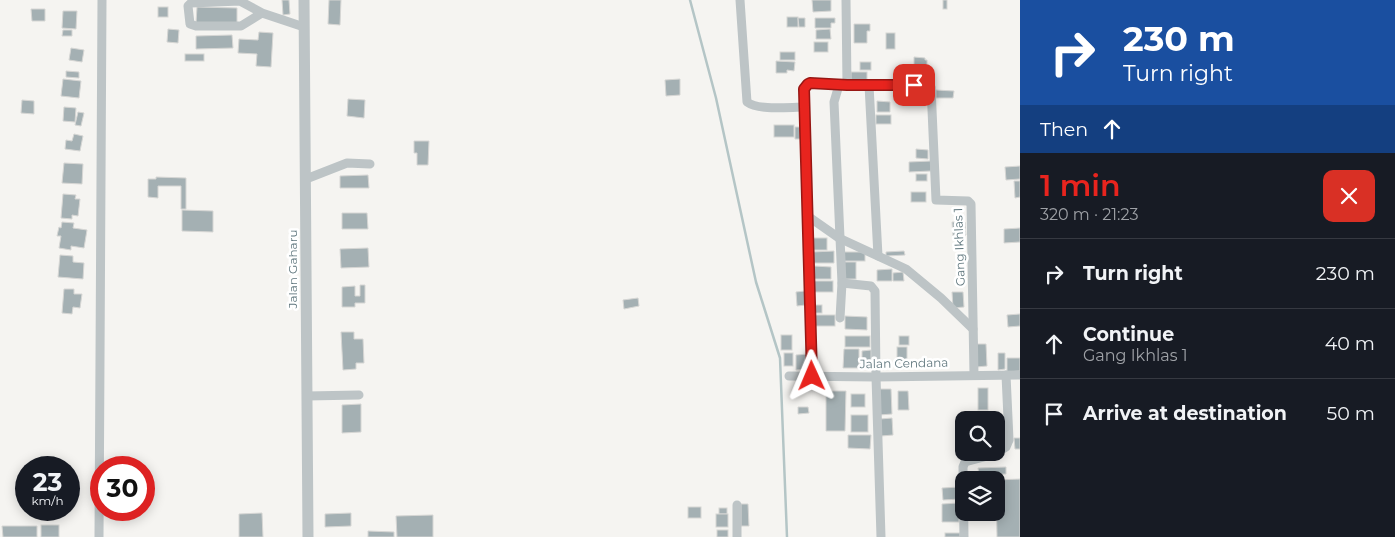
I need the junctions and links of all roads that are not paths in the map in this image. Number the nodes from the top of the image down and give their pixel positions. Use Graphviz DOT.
graph roads {
  1 [pos="102,0"];
  2 [pos="304,0"];
  3 [pos="740,0"];
  4 [pos="846,0"];
  5 [pos="262,13"];
  6 [pos="304,27"];
  7 [pos="843,85"];
  8 [pos="869,85"];
  9 [pos="805,107"];
  10 [pos="370,164"];
  11 [pos="306,179"];
  12 [pos="808,217"];
  13 [pos="839,238"];
  14 [pos="878,256"];
  15 [pos="842,283"];
  16 [pos="840,318"];
  17 [pos="973,329"];
  18 [pos="974,375"];
  19 [pos="1006,375"];
  20 [pos="1020,375"];
  21 [pos="789,376"];
  22 [pos="812,376"];
  23 [pos="876,377"];
  24 [pos="359,395"];
  25 [pos="307,396"];
  26 [pos="737,505"];
  27 [pos="99,537"];
  28 [pos="308,537"];
  29 [pos="737,537"];
  30 [pos="881,537"];
  31 [pos="964,537"];
  1 -- 27 [label="street"];
  2 -- 6 [label="street, Jalan Gaharu"];
  3 -- 9 [label="street"];
  4 -- 7 [label="street"];
  5 -- 5 [label="street"];
  5 -- 6 [label="street"];
  6 -- 11 [label="street, Jalan Gaharu"];
  7 -- 8 [label="street, Gang Ikhlas 1"];
  7 -- 9 [label="street, Gang Ikhlas 1"];
  7 -- 13 [label="street"];
  8 -- 14 [label="street"];
  8 -- 17 [label="street, Gang Ikhlas 1"];
  9 -- 12 [label="street"];
  10 -- 11 [label="street"];
  11 -- 25 [label="street, Jalan Gaharu"];
  12 -- 13 [label="street"];
  12 -- 22 [label="street"];
  13 -- 14 [label="street"];
  13 -- 15 [label="street"];
  14 -- 17 [label="street"];
  15 -- 16 [label="street"];
  15 -- 23 [label="street"];
  17 -- 18 [label="street, Gang Ikhlas 1"];
  18 -- 19 [label="street, Jalan Cendana"];
  18 -- 23 [label="street, Jalan Cendana"];
  19 -- 20 [label="street, Jalan Cendana"];
  19 -- 31 [label="street"];
  21 -- 22 [label="street, Jalan Cendana"];
  22 -- 23 [label="street, Jalan Cendana"];
  23 -- 30 [label="street"];
  24 -- 25 [label="street"];
  25 -- 28 [label="street, Jalan Gaharu"];
  26 -- 29 [label="street"];
}
